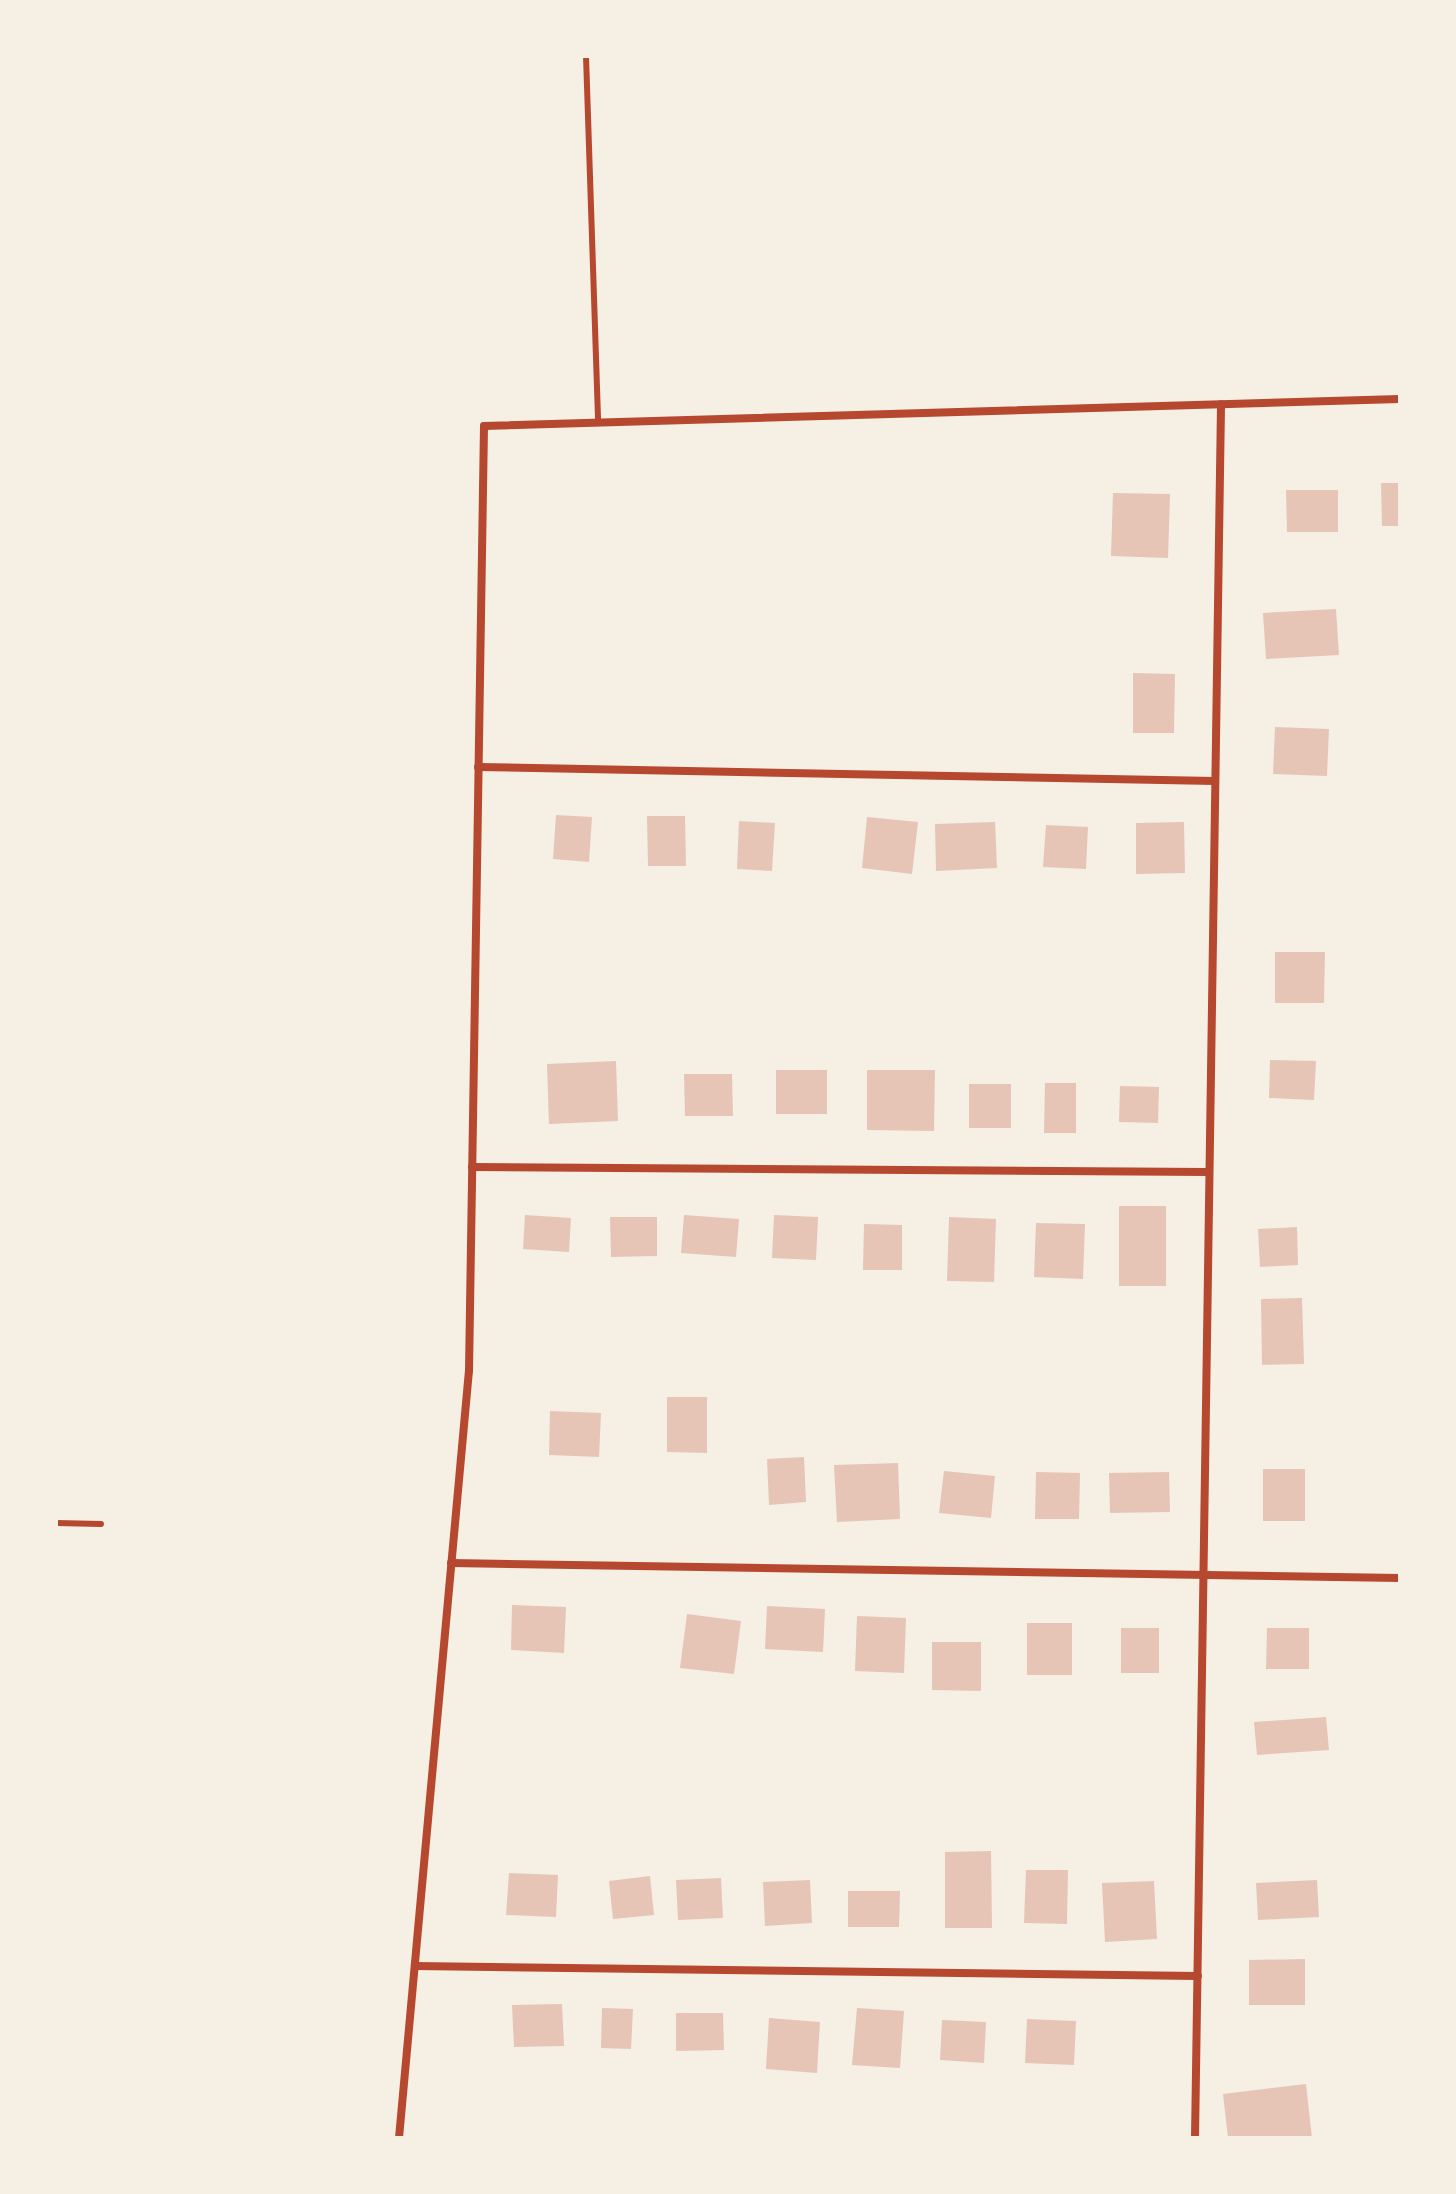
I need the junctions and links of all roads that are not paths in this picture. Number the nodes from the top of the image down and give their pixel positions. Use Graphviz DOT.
graph roads {
  1 [pos="586,56"];
  2 [pos="1400,399"];
  3 [pos="1221,404"];
  4 [pos="598,423"];
  5 [pos="478,767"];
  6 [pos="1215,781"];
  7 [pos="472,1167"];
  8 [pos="1209,1172"];
  9 [pos="56,1523"];
  10 [pos="101,1524"];
  11 [pos="451,1563"];
  12 [pos="1204,1573"];
  13 [pos="1400,1578"];
  14 [pos="415,1966"];
  15 [pos="1198,1976"];
  16 [pos="399,2138"];
  17 [pos="1195,2138"];
  1 -- 4 [label="lane"];
  2 -- 3 [label="street"];
  3 -- 4 [label="street"];
  3 -- 6 [label="street"];
  4 -- 5 [label="street"];
  5 -- 6 [label="street"];
  5 -- 7 [label="street"];
  6 -- 8 [label="street"];
  7 -- 8 [label="street"];
  7 -- 11 [label="street"];
  8 -- 12 [label="street"];
  9 -- 10 [label="lane"];
  11 -- 12 [label="street"];
  11 -- 14 [label="street"];
  12 -- 13 [label="street"];
  12 -- 15 [label="street"];
  14 -- 15 [label="street"];
  14 -- 16 [label="street"];
  15 -- 17 [label="street"];
}
